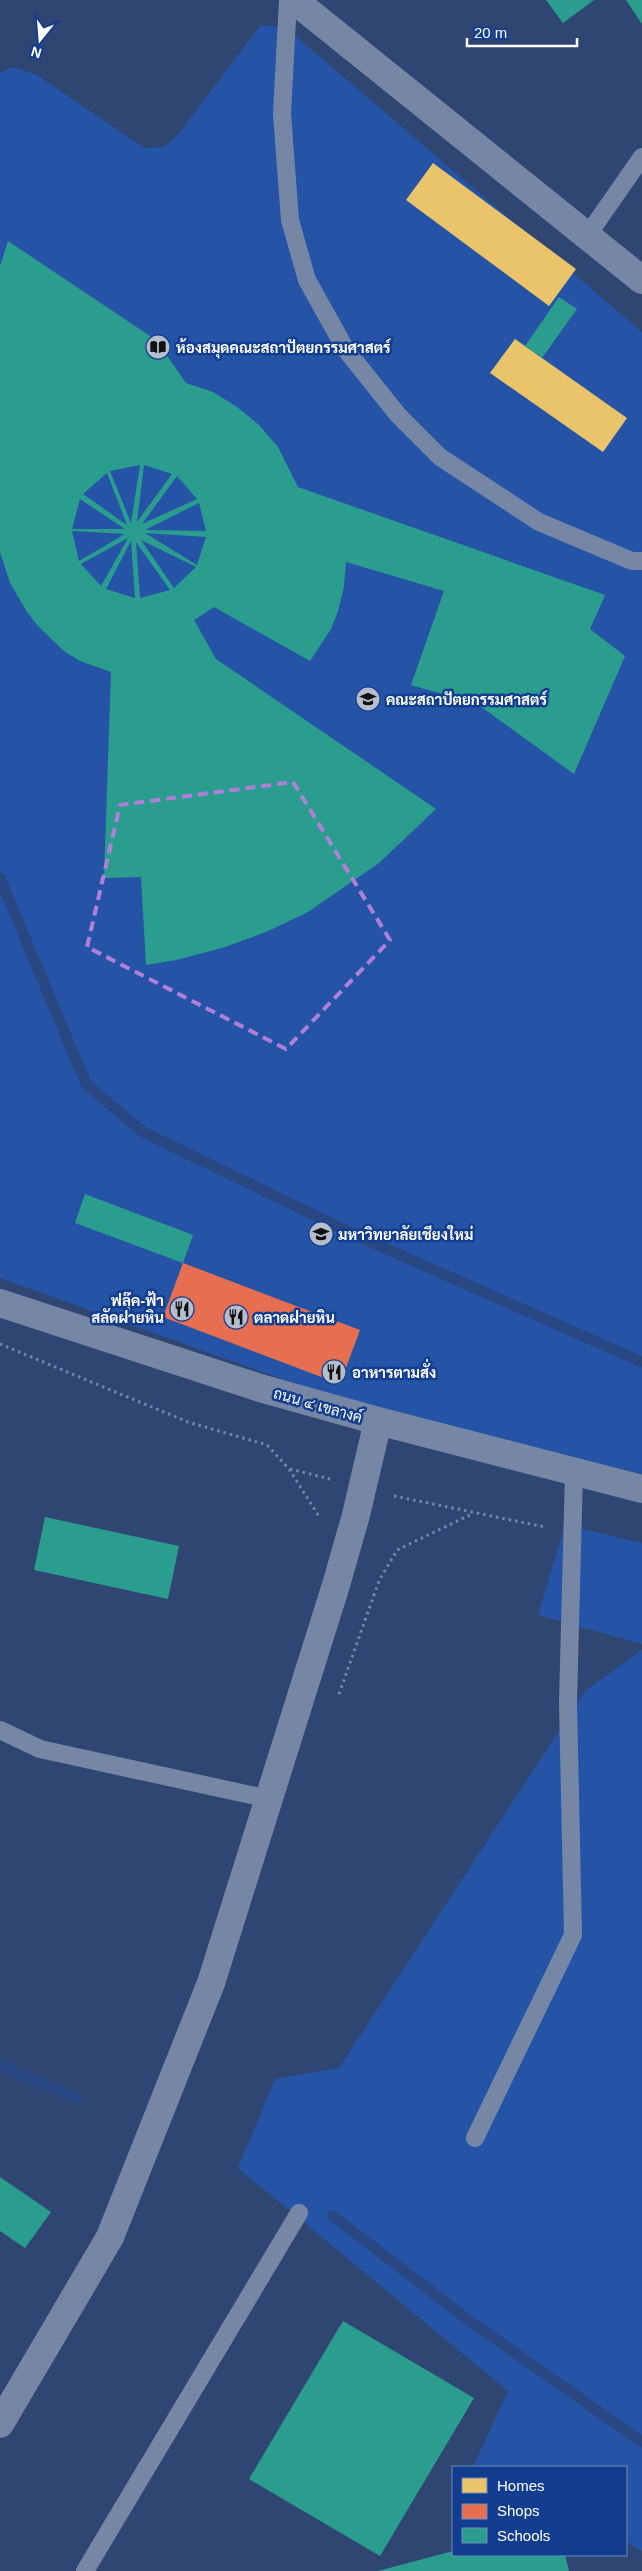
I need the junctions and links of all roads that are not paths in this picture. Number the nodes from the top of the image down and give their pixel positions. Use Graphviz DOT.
graph roads {
  1 [pos="288,0"];
  2 [pos="294,0"];
  3 [pos="642,157"];
  4 [pos="587,236"];
  5 [pos="642,280"];
  6 [pos="642,561"];
  7 [pos="0,1303"];
  8 [pos="378,1421"];
  9 [pos="574,1472"];
  10 [pos="642,1489"];
  11 [pos="0,1730"];
  12 [pos="269,1800"];
  13 [pos="475,2138"];
  14 [pos="299,2213"];
  15 [pos="0,2424"];
  16 [pos="85,2571"];
  1 -- 6 [label="lane"];
  2 -- 4 [label="street"];
  3 -- 4 [label="lane"];
  4 -- 5 [label="street"];
  7 -- 8 [label="street, ถนน ๔ เขลางค์"];
  8 -- 9 [label="street, ถนน ๔ เขลางค์"];
  8 -- 12 [label="street"];
  9 -- 10 [label="street, ถนน ๔ เขลางค์"];
  9 -- 13 [label="lane"];
  11 -- 12 [label="lane"];
  12 -- 15 [label="street"];
  14 -- 16 [label="lane"];
}
